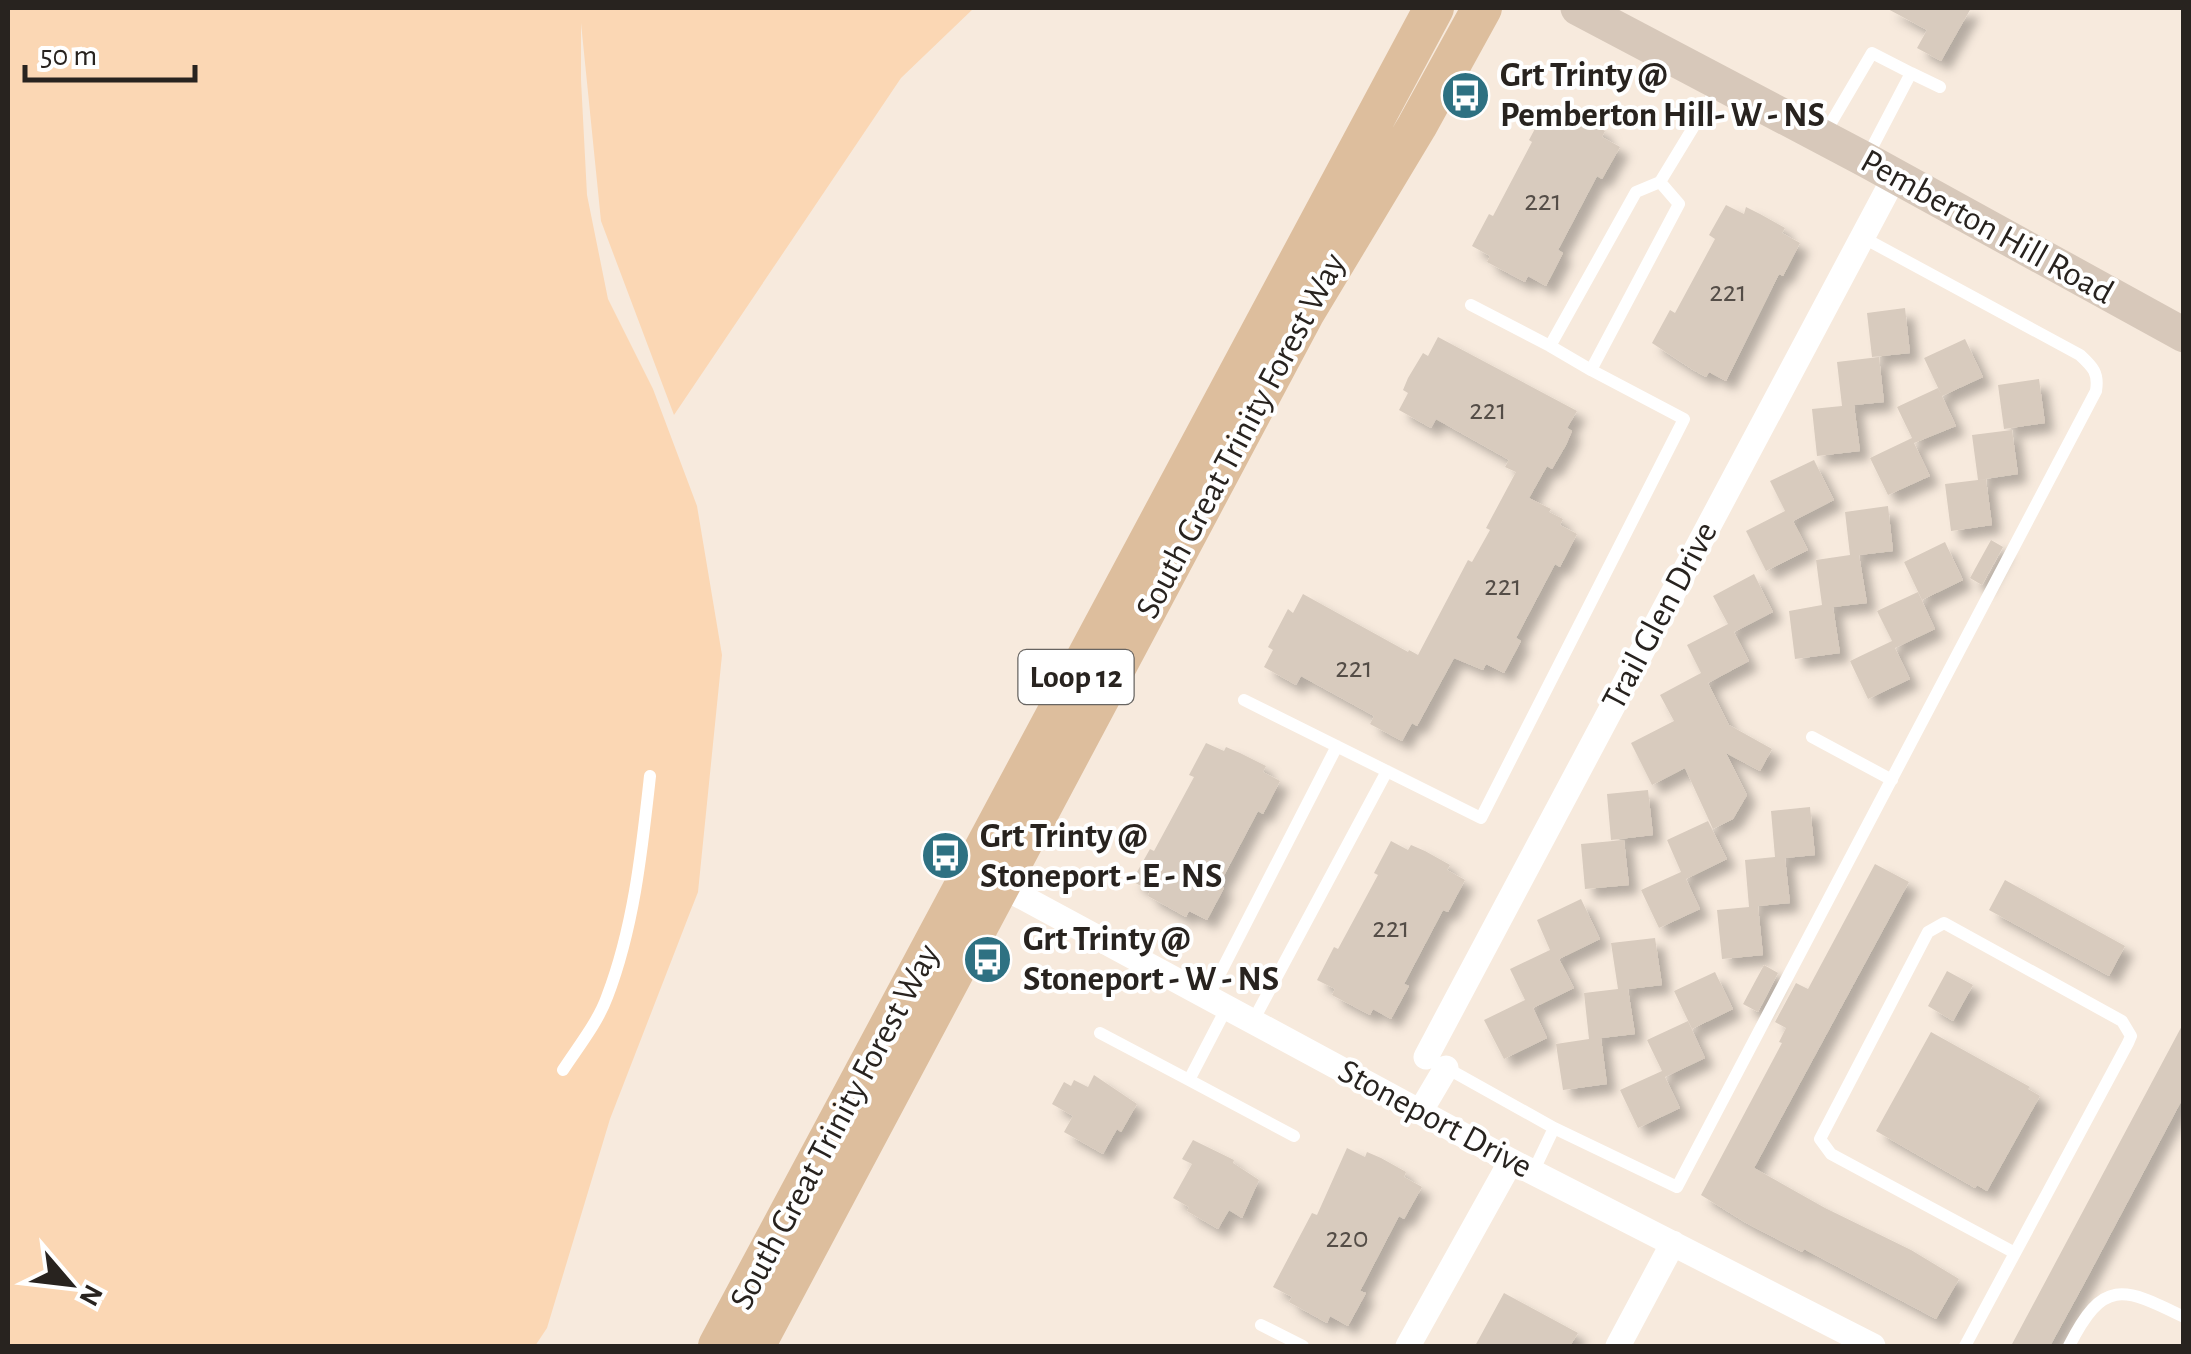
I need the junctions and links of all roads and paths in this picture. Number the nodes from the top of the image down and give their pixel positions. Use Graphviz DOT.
graph roads {
  1 [pos="1434,8"];
  2 [pos="1482,8"];
  3 [pos="1578,8"];
  4 [pos="1911,73"];
  5 [pos="1720,82"];
  6 [pos="1940,87"];
  7 [pos="1822,137"];
  8 [pos="1880,168"];
  9 [pos="1660,182"];
  10 [pos="1862,237"];
  11 [pos="1471,305"];
  12 [pos="2184,335"];
  13 [pos="1550,346"];
  14 [pos="1591,370"];
  15 [pos="1244,700"];
  16 [pos="1812,737"];
  17 [pos="1337,746"];
  18 [pos="1386,771"];
  19 [pos="650,776"];
  20 [pos="1892,780"];
  21 [pos="1000,884"];
  22 [pos="1217,1002"];
  23 [pos="1254,1022"];
  24 [pos="1100,1033"];
  25 [pos="1436,1062"];
  26 [pos="563,1070"];
  27 [pos="1188,1080"];
  28 [pos="1420,1112"];
  29 [pos="1554,1128"];
  30 [pos="1294,1136"];
  31 [pos="1522,1166"];
  32 [pos="1672,1243"];
  33 [pos="2015,1253"];
  34 [pos="2184,1317"];
  35 [pos="1262,1325"];
  36 [pos="718,1346"];
  37 [pos="754,1346"];
  38 [pos="1303,1346"];
  39 [pos="1408,1346"];
  40 [pos="1618,1346"];
  41 [pos="1873,1346"];
  42 [pos="1965,1346"];
  43 [pos="2068,1346"];
  1 -- 36 [label="main road, South Great Trinity Forest Way / Loop 12"];
  2 -- 21 [label="main road, South Great Trinity Forest Way / Loop 12"];
  3 -- 5 [label="street, Pemberton Hill Road"];
  4 -- 6 [label="lane"];
  4 -- 7 [label="lane"];
  4 -- 8 [label="lane"];
  5 -- 7 [label="street, Pemberton Hill Road"];
  5 -- 9 [label="lane"];
  7 -- 8 [label="street, Pemberton Hill Road"];
  8 -- 10 [label="street, Trail Glen Drive"];
  8 -- 12 [label="street, Pemberton Hill Road"];
  9 -- 13 [label="lane"];
  9 -- 14 [label="lane"];
  10 -- 20 [label="lane"];
  10 -- 25 [label="street, Trail Glen Drive"];
  11 -- 13 [label="lane"];
  13 -- 14 [label="lane"];
  14 -- 18 [label="lane"];
  15 -- 17 [label="lane"];
  16 -- 20 [label="lane"];
  17 -- 18 [label="lane"];
  17 -- 22 [label="lane"];
  18 -- 23 [label="lane"];
  19 -- 26 [label="lane"];
  20 -- 29 [label="lane"];
  21 -- 22 [label="street, Stoneport Drive"];
  21 -- 37 [label="main road, South Great Trinity Forest Way / Loop 12"];
  22 -- 23 [label="street, Stoneport Drive"];
  22 -- 27 [label="lane"];
  23 -- 28 [label="street, Stoneport Drive"];
  24 -- 27 [label="lane"];
  25 -- 28 [label="street, Trail Glen Drive"];
  25 -- 29 [label="lane"];
  27 -- 30 [label="lane"];
  28 -- 31 [label="street, Stoneport Drive"];
  29 -- 31 [label="lane"];
  31 -- 32 [label="street, Stoneport Drive"];
  31 -- 39 [label="street"];
  32 -- 40 [label="street"];
  32 -- 41 [label="street, Stoneport Drive"];
  33 -- 33 [label="lane"];
  33 -- 42 [label="lane"];
  34 -- 43 [label="lane"];
  35 -- 38 [label="lane"];
}
